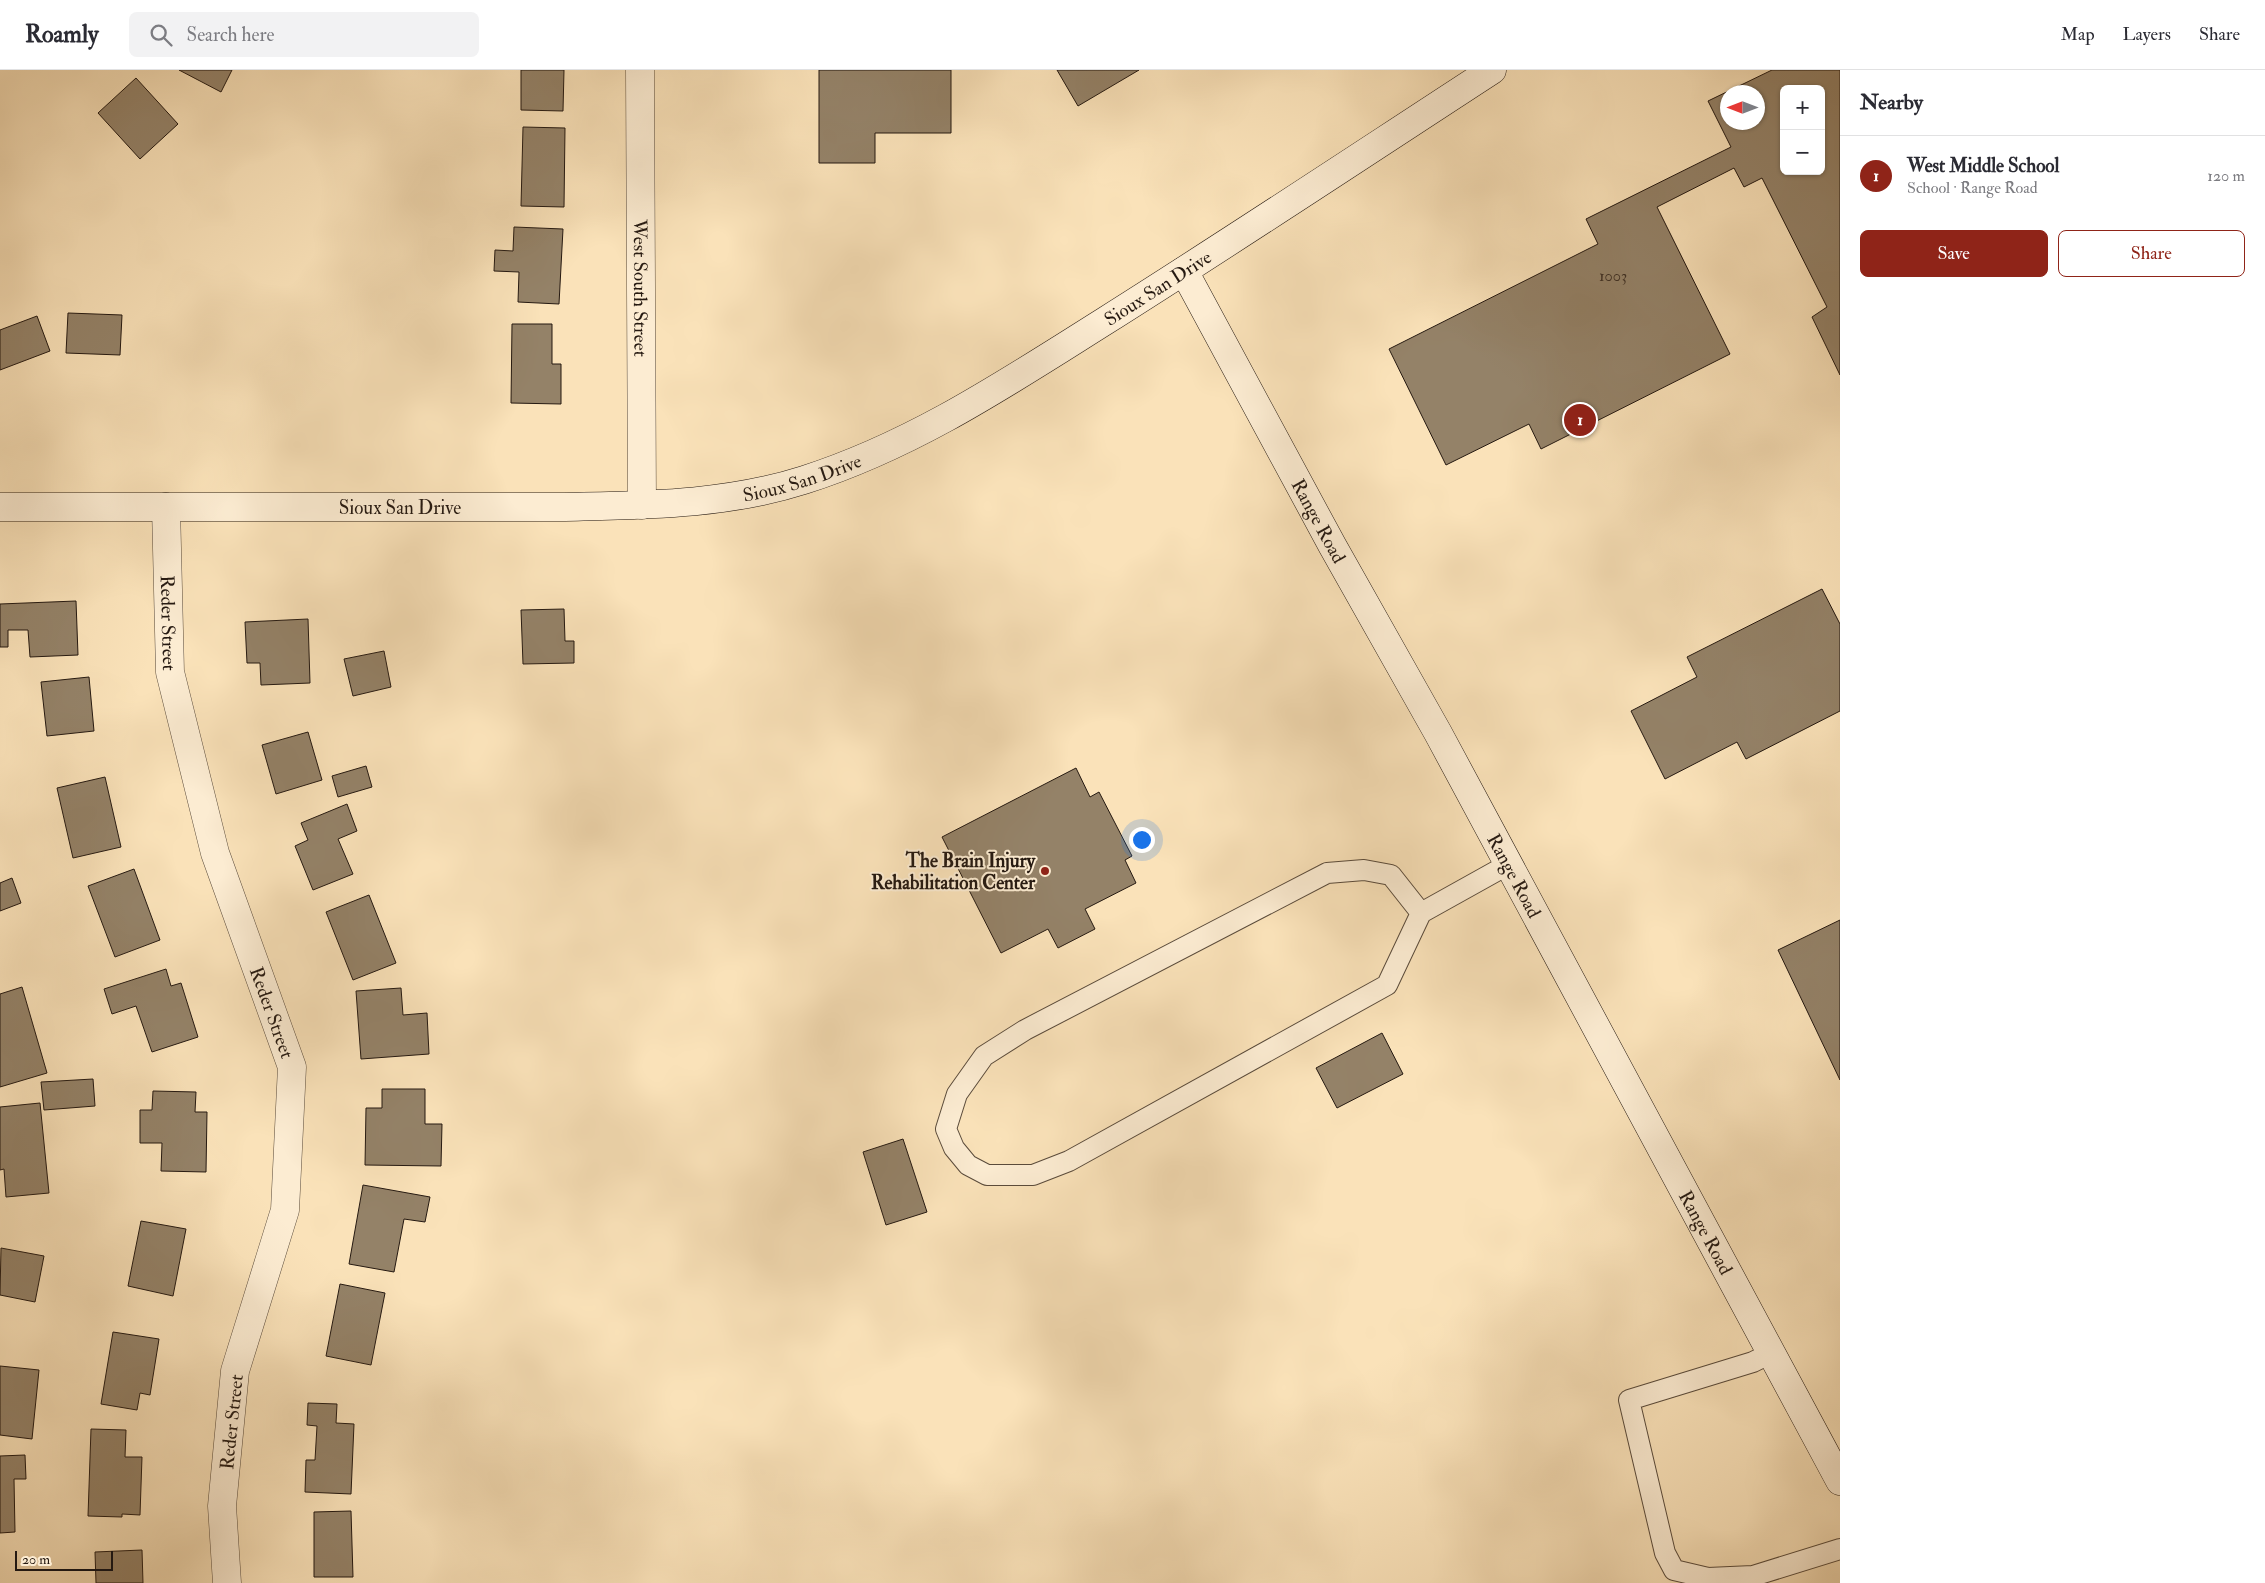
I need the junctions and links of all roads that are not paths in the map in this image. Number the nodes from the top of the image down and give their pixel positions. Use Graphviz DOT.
graph roads {
  1 [pos="640,70"];
  2 [pos="1492,70"];
  3 [pos="1184,271"];
  4 [pos="642,505"];
  5 [pos="0,506"];
  6 [pos="166,507"];
  7 [pos="1509,864"];
  8 [pos="1420,912"];
  9 [pos="1771,1352"];
  10 [pos="1840,1481"];
  11 [pos="1840,1549"];
  12 [pos="226,1583"];
  1 -- 4 [label="street, West South Street"];
  2 -- 3 [label="street, Sioux San Drive"];
  3 -- 4 [label="street, Sioux San Drive"];
  3 -- 7 [label="street, Range Road"];
  4 -- 6 [label="street, Sioux San Drive"];
  5 -- 6 [label="street, Sioux San Drive"];
  6 -- 12 [label="street, Reder Street"];
  7 -- 8 [label="lane"];
  7 -- 9 [label="street, Range Road"];
  8 -- 8 [label="lane"];
  9 -- 10 [label="street, Range Road"];
  9 -- 11 [label="lane"];
}
